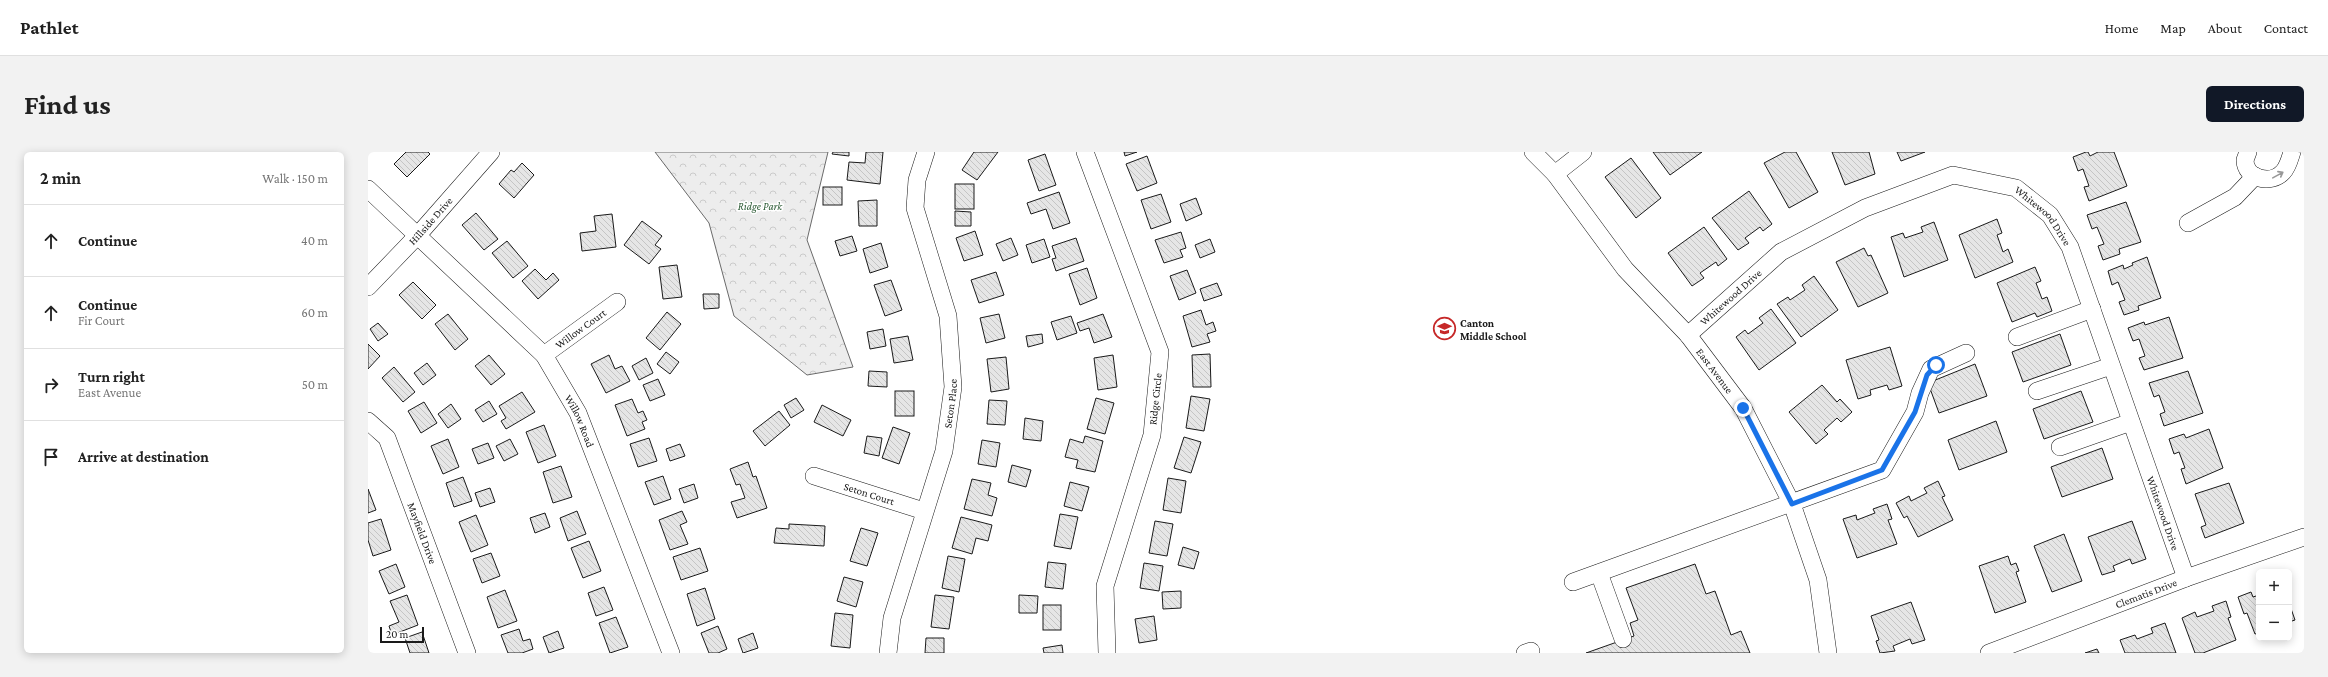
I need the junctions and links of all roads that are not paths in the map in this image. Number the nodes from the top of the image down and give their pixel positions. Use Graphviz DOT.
graph roads {
  1 [pos="491,152"];
  2 [pos="926,152"];
  3 [pos="1085,152"];
  4 [pos="1533,152"];
  5 [pos="1583,152"];
  6 [pos="2248,152"];
  7 [pos="2292,152"];
  8 [pos="1555,174"];
  9 [pos="2256,176"];
  10 [pos="368,189"];
  11 [pos="2188,223"];
  12 [pos="418,235"];
  13 [pos="368,287"];
  14 [pos="617,302"];
  15 [pos="2092,309"];
  16 [pos="1688,335"];
  17 [pos="2017,337"];
  18 [pos="1966,353"];
  19 [pos="544,355"];
  20 [pos="2111,366"];
  21 [pos="2037,391"];
  22 [pos="368,421"];
  23 [pos="2130,422"];
  24 [pos="2060,447"];
  25 [pos="814,476"];
  26 [pos="1792,504"];
  27 [pos="924,510"];
  28 [pos="2304,537"];
  29 [pos="1599,573"];
  30 [pos="2186,578"];
  31 [pos="1573,582"];
  32 [pos="1623,638"];
  33 [pos="467,653"];
  34 [pos="671,653"];
  35 [pos="888,653"];
  36 [pos="1107,653"];
  37 [pos="1828,653"];
  38 [pos="1989,653"];
  1 -- 12 [label="street, Hillside Drive"];
  2 -- 27 [label="street, Seton Place"];
  3 -- 36 [label="street, Ridge Circle"];
  4 -- 8 [label="street, East Avenue"];
  5 -- 8 [label="street"];
  6 -- 9 [label="street"];
  9 -- 7 [label="street, one-way"];
  8 -- 16 [label="street, East Avenue"];
  9 -- 11 [label="street"];
  10 -- 12 [label="street, Willow Road"];
  12 -- 13 [label="street, Hillside Drive"];
  12 -- 19 [label="street, Willow Road"];
  14 -- 19 [label="street, Willow Court"];
  15 -- 16 [label="street, Whitewood Drive"];
  15 -- 17 [label="street"];
  15 -- 20 [label="street, Whitewood Drive"];
  16 -- 26 [label="street, East Avenue"];
  18 -- 26 [label="street"];
  19 -- 34 [label="street, Willow Road"];
  20 -- 21 [label="street"];
  20 -- 23 [label="street, Whitewood Drive"];
  22 -- 33 [label="street, Mayfield Drive"];
  23 -- 24 [label="street"];
  23 -- 30 [label="street, Whitewood Drive"];
  25 -- 27 [label="street, Seton Court"];
  26 -- 29 [label="street"];
  26 -- 37 [label="street, East Avenue"];
  27 -- 35 [label="street, Seton Place"];
  28 -- 30 [label="street, Clematis Drive"];
  29 -- 31 [label="street"];
  29 -- 32 [label="street"];
  30 -- 38 [label="street, Clematis Drive"];
}
